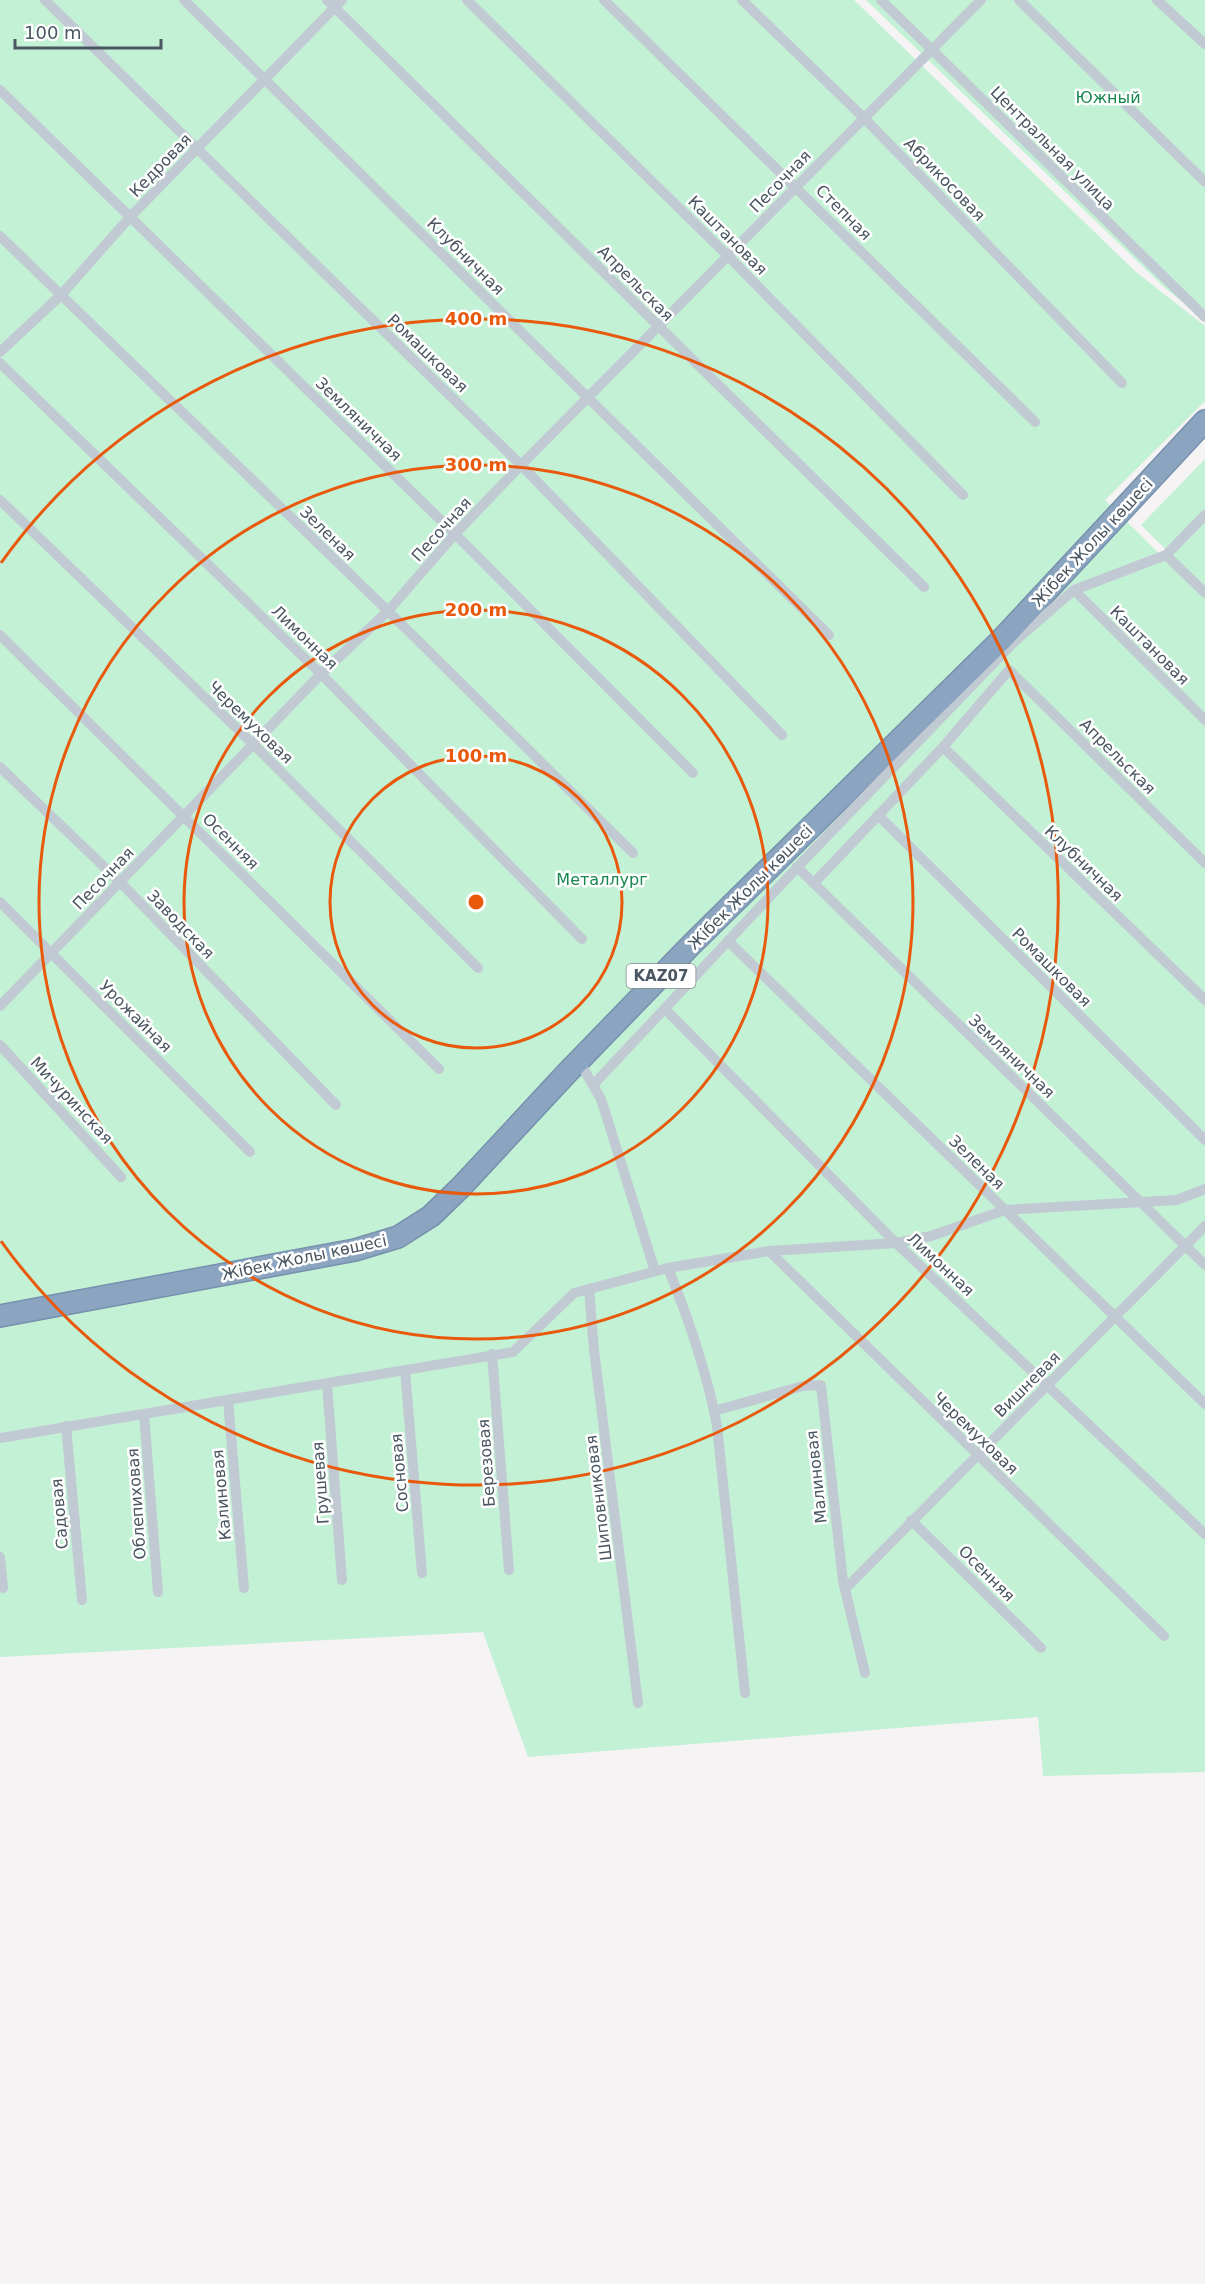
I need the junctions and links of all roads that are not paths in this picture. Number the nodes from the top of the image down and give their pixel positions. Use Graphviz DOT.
graph roads {
  1 [pos="45,0"];
  2 [pos="184,0"];
  3 [pos="467,0"];
  4 [pos="604,0"];
  5 [pos="742,0"];
  6 [pos="881,0"];
  7 [pos="981,0"];
  8 [pos="1019,0"];
  9 [pos="1157,0"];
  10 [pos="335,2"];
  11 [pos="1205,44"];
  12 [pos="933,50"];
  13 [pos="264,79"];
  14 [pos="0,90"];
  15 [pos="864,117"];
  16 [pos="197,149"];
  17 [pos="1205,182"];
  18 [pos="796,187"];
  19 [pos="130,218"];
  20 [pos="0,236"];
  21 [pos="728,256"];
  22 [pos="61,295"];
  23 [pos="1205,316"];
  24 [pos="658,327"];
  25 [pos="0,352"];
  26 [pos="0,363"];
  27 [pos="1122,382"];
  28 [pos="589,398"];
  29 [pos="1205,421"];
  30 [pos="1035,422"];
  31 [pos="521,465"];
  32 [pos="963,495"];
  33 [pos="0,500"];
  34 [pos="1205,516"];
  35 [pos="455,534"];
  36 [pos="1166,555"];
  37 [pos="924,588"];
  38 [pos="1074,590"];
  39 [pos="1205,593"];
  40 [pos="388,612"];
  41 [pos="0,635"];
  42 [pos="829,635"];
  43 [pos="321,674"];
  44 [pos="1205,720"];
  45 [pos="782,735"];
  46 [pos="253,744"];
  47 [pos="943,747"];
  48 [pos="0,767"];
  49 [pos="693,773"];
  50 [pos="184,815"];
  51 [pos="878,815"];
  52 [pos="633,853"];
  53 [pos="1205,863"];
  54 [pos="797,867"];
  55 [pos="120,882"];
  56 [pos="814,883"];
  57 [pos="0,902"];
  58 [pos="582,939"];
  59 [pos="728,941"];
  60 [pos="52,953"];
  61 [pos="478,968"];
  62 [pos="1205,1000"];
  63 [pos="0,1006"];
  64 [pos="665,1009"];
  65 [pos="0,1045"];
  66 [pos="579,1061"];
  67 [pos="439,1069"];
  68 [pos="593,1085"];
  69 [pos="336,1105"];
  70 [pos="1205,1140"];
  71 [pos="250,1152"];
  72 [pos="122,1177"];
  73 [pos="1205,1189"];
  74 [pos="1139,1202"];
  75 [pos="1005,1210"];
  76 [pos="1205,1226"];
  77 [pos="896,1243"];
  78 [pos="1185,1246"];
  79 [pos="769,1251"];
  80 [pos="1205,1265"];
  81 [pos="668,1268"];
  82 [pos="655,1271"];
  83 [pos="589,1290"];
  84 [pos="0,1316"];
  85 [pos="1114,1317"];
  86 [pos="492,1354"];
  87 [pos="405,1370"];
  88 [pos="327,1384"];
  89 [pos="1047,1384"];
  90 [pos="228,1400"];
  91 [pos="1205,1404"];
  92 [pos="714,1411"];
  93 [pos="144,1414"];
  94 [pos="66,1426"];
  95 [pos="0,1438"];
  96 [pos="977,1456"];
  97 [pos="911,1520"];
  98 [pos="1205,1533"];
  99 [pos="0,1557"];
  100 [pos="509,1570"];
  101 [pos="422,1573"];
  102 [pos="342,1580"];
  103 [pos="3,1588"];
  104 [pos="244,1588"];
  105 [pos="845,1589"];
  106 [pos="158,1592"];
  107 [pos="82,1600"];
  108 [pos="1164,1636"];
  109 [pos="1041,1648"];
  110 [pos="865,1673"];
  111 [pos="746,1693"];
  112 [pos="638,1703"];
  1 -- 16 [label="street, Ромашковая"];
  2 -- 13 [label="street, Клубничная"];
  3 -- 21 [label="street, Каштановая"];
  4 -- 18 [label="street, Степная"];
  5 -- 15 [label="street, Абрикосовая"];
  6 -- 12 [label="street, Центральная улица"];
  7 -- 12 [label="street, Песочная"];
  8 -- 17 [label="street"];
  9 -- 11 [label="street"];
  10 -- 13 [label="street, Кедровая"];
  10 -- 24 [label="street, Апрельская"];
  12 -- 15 [label="street, Песочная"];
  12 -- 23 [label="street, Центральная улица"];
  13 -- 16 [label="street, Кедровая"];
  13 -- 28 [label="street, Клубничная"];
  14 -- 19 [label="street, Земляничная"];
  15 -- 18 [label="street, Песочная"];
  15 -- 27 [label="street, Абрикосовая"];
  16 -- 19 [label="street, Кедровая"];
  16 -- 31 [label="street, Ромашковая"];
  18 -- 21 [label="street, Песочная"];
  18 -- 30 [label="street, Степная"];
  19 -- 22 [label="street, Кедровая"];
  19 -- 35 [label="street, Земляничная"];
  20 -- 22 [label="street, Зеленая"];
  21 -- 24 [label="street, Песочная"];
  21 -- 32 [label="street, Каштановая"];
  22 -- 25 [label="street, Кедровая"];
  22 -- 40 [label="street, Зеленая"];
  24 -- 28 [label="street, Песочная"];
  24 -- 37 [label="street, Апрельская"];
  26 -- 43 [label="street, Лимонная"];
  28 -- 31 [label="street, Песочная"];
  28 -- 42 [label="street, Клубничная"];
  29 -- 66 [label="highway, Жібек Жолы көшесі / KAZ07"];
  31 -- 35 [label="street, Песочная"];
  31 -- 45 [label="street, Ромашковая"];
  33 -- 46 [label="street, Черемуховая"];
  34 -- 36 [label="street"];
  35 -- 40 [label="street, Песочная"];
  35 -- 49 [label="street, Земляничная"];
  36 -- 38 [label="street"];
  36 -- 39 [label="street"];
  38 -- 44 [label="street, Каштановая"];
  38 -- 54 [label="street"];
  40 -- 43 [label="street, Песочная"];
  40 -- 52 [label="street, Зеленая"];
  41 -- 50 [label="street, Осенняя"];
  43 -- 46 [label="street, Песочная"];
  43 -- 58 [label="street, Лимонная"];
  46 -- 50 [label="street, Песочная"];
  46 -- 61 [label="street, Черемуховая"];
  47 -- 51 [label="street"];
  47 -- 53 [label="street, Апрельская"];
  47 -- 62 [label="street, Клубничная"];
  48 -- 55 [label="street, Заводская"];
  50 -- 55 [label="street, Песочная"];
  50 -- 67 [label="street, Осенняя"];
  51 -- 56 [label="street"];
  51 -- 70 [label="street, Ромашковая"];
  54 -- 56 [label="street, Земляничная"];
  54 -- 59 [label="street"];
  55 -- 60 [label="street, Песочная"];
  55 -- 69 [label="street, Заводская"];
  56 -- 74 [label="street, Земляничная"];
  57 -- 60 [label="street, Урожайная"];
  59 -- 64 [label="street"];
  59 -- 75 [label="street, Зеленая"];
  60 -- 63 [label="street, Песочная"];
  60 -- 71 [label="street, Урожайная"];
  64 -- 68 [label="street"];
  64 -- 77 [label="street, Лимонная"];
  65 -- 72 [label="street, Мичуринская"];
  66 -- 68 [label="street"];
  66 -- 84 [label="highway, Жібек Жолы көшесі / KAZ07"];
  68 -- 82 [label="street"];
  73 -- 74 [label="street"];
  74 -- 75 [label="street"];
  74 -- 78 [label="street, Земляничная"];
  75 -- 77 [label="street"];
  75 -- 85 [label="street, Зеленая"];
  76 -- 78 [label="street, Вишневая"];
  77 -- 79 [label="street"];
  77 -- 89 [label="street, Лимонная"];
  78 -- 80 [label="street, Земляничная"];
  78 -- 85 [label="street, Вишневая"];
  79 -- 81 [label="street"];
  79 -- 96 [label="street, Черемуховая"];
  81 -- 82 [label="street"];
  81 -- 92 [label="street"];
  82 -- 83 [label="street"];
  83 -- 86 [label="street"];
  83 -- 112 [label="street, Шиповниковая"];
  85 -- 89 [label="street, Вишневая"];
  85 -- 91 [label="street, Зеленая"];
  86 -- 87 [label="street"];
  86 -- 100 [label="street, Березовая"];
  87 -- 88 [label="street"];
  87 -- 101 [label="street, Сосновая"];
  88 -- 90 [label="street"];
  88 -- 102 [label="street, Грушевая"];
  89 -- 96 [label="street, Вишневая"];
  89 -- 98 [label="street, Лимонная"];
  90 -- 93 [label="street"];
  90 -- 104 [label="street, Калиновая"];
  92 -- 105 [label="street, Малиновая"];
  92 -- 111 [label="street"];
  93 -- 94 [label="street"];
  93 -- 106 [label="street, Облепиховая"];
  94 -- 95 [label="street"];
  94 -- 107 [label="street, Садовая"];
  96 -- 97 [label="street, Вишневая"];
  96 -- 108 [label="street, Черемуховая"];
  97 -- 105 [label="street, Вишневая"];
  97 -- 109 [label="street, Осенняя"];
  99 -- 103 [label="street"];
  105 -- 110 [label="street, Малиновая"];
}
